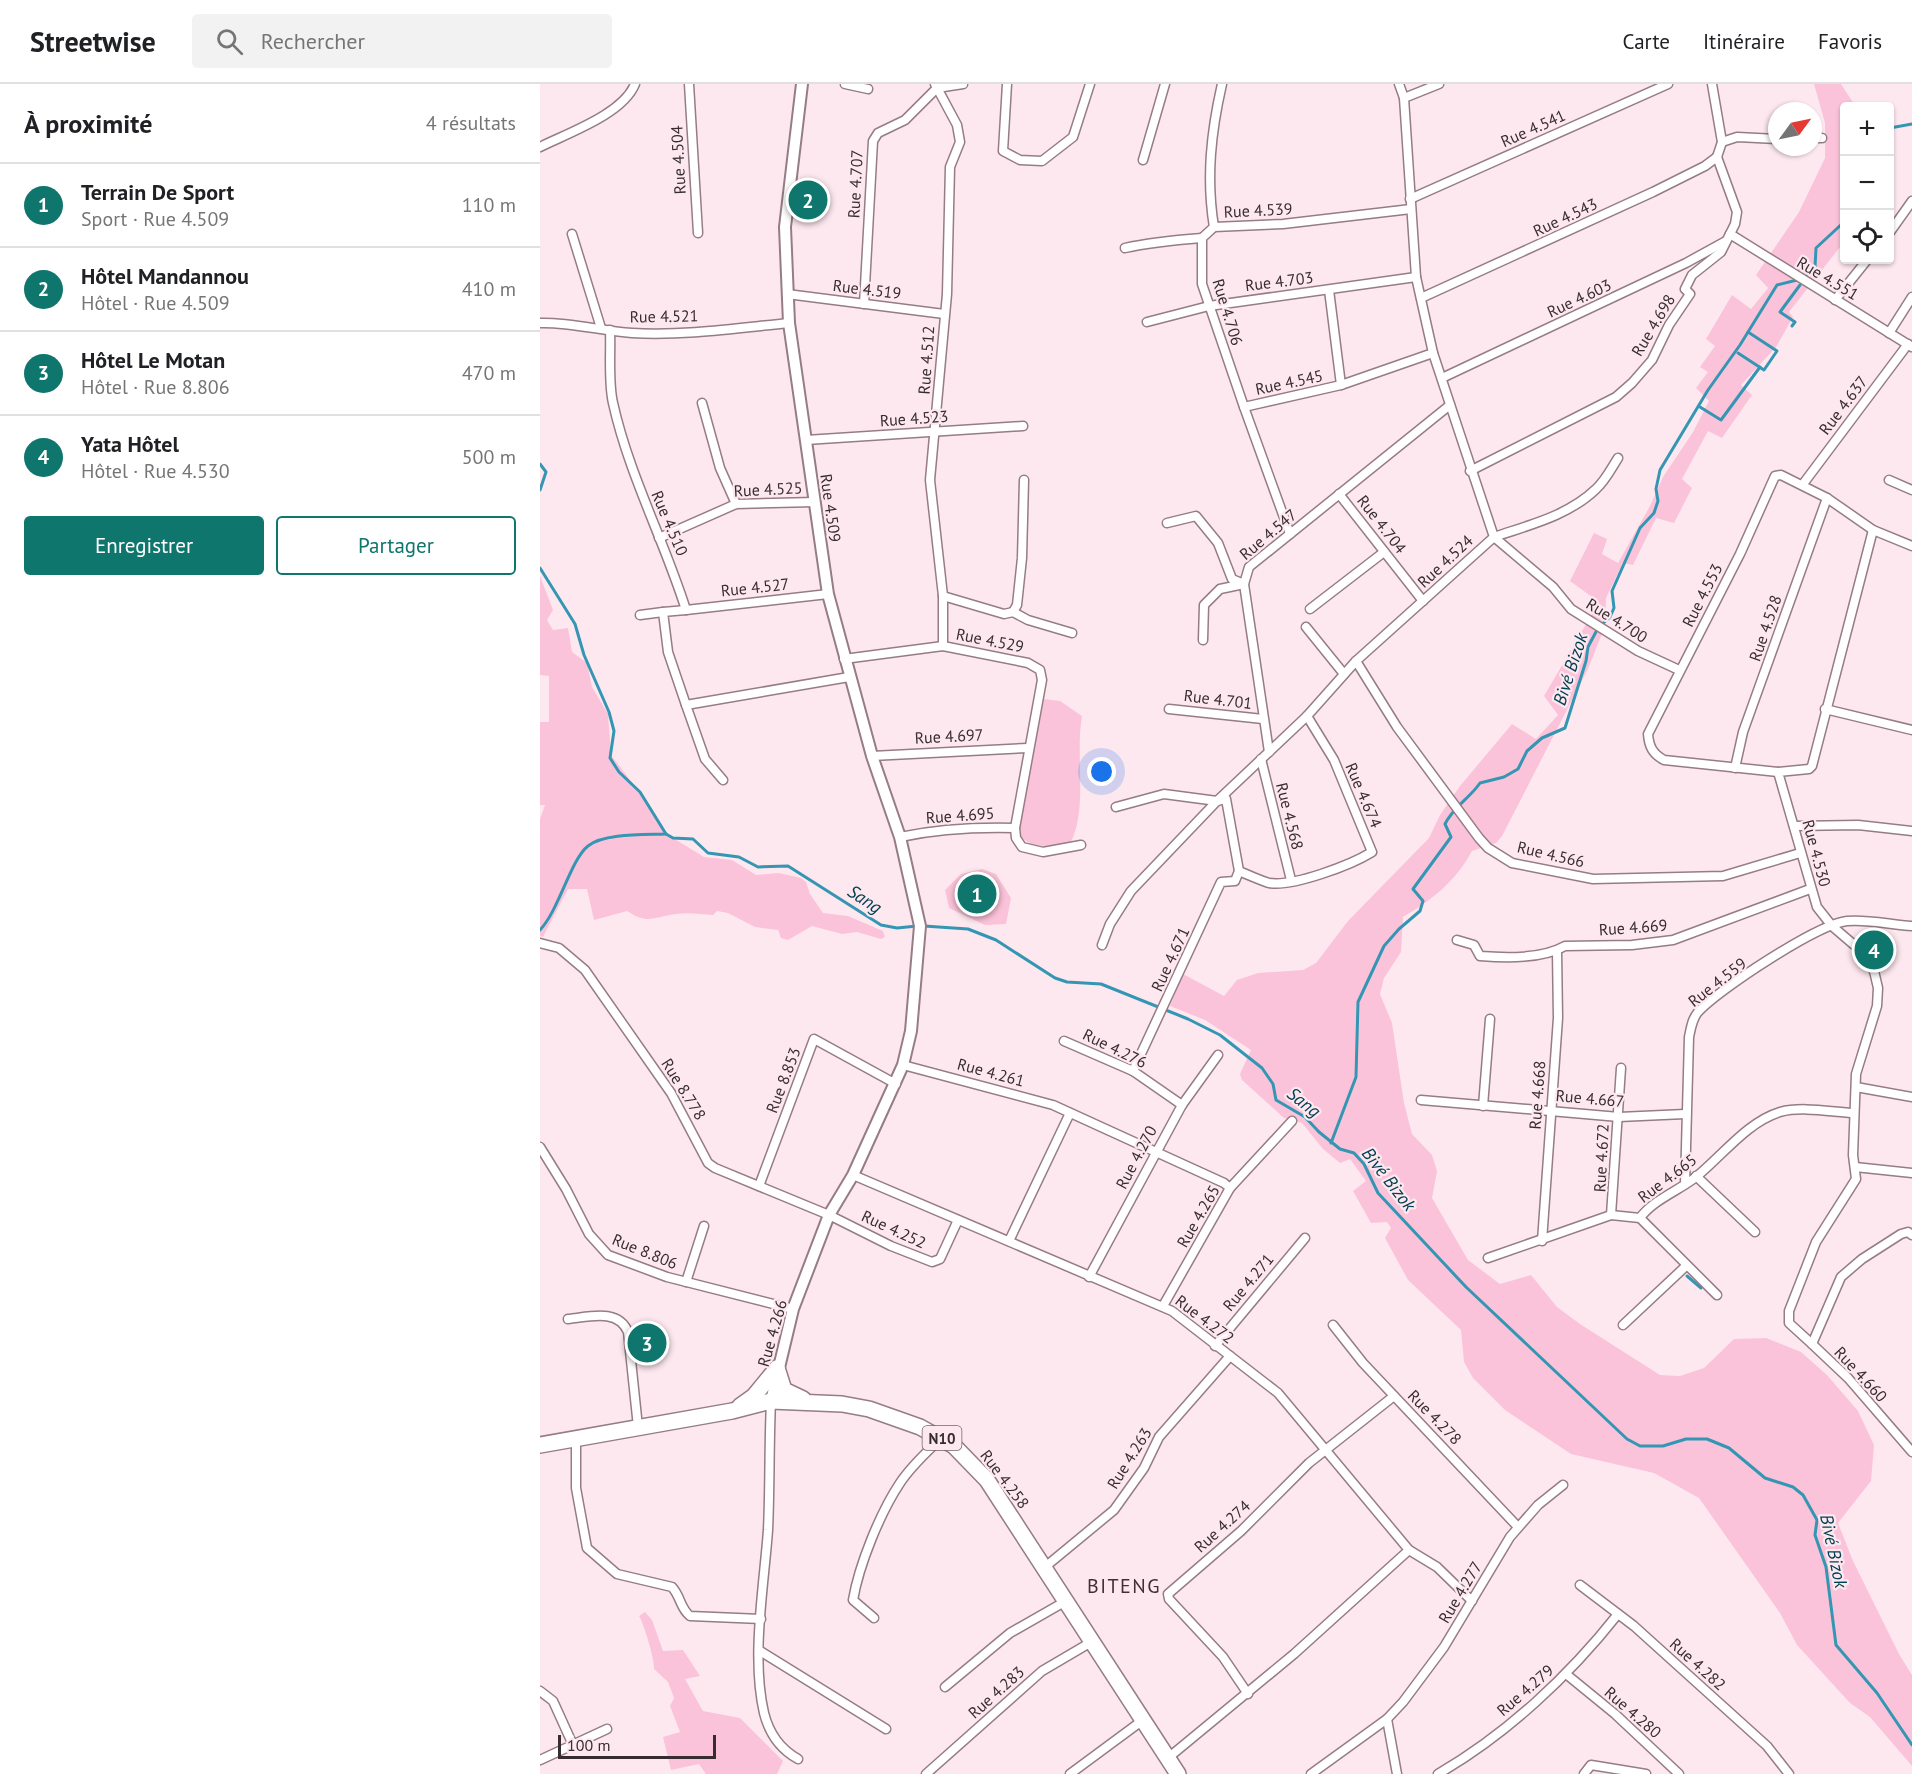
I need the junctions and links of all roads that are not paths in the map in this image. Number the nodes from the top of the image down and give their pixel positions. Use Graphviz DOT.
graph roads {
  1 [pos="635,84"];
  2 [pos="689,84"];
  3 [pos="802,84"];
  4 [pos="845,84"];
  5 [pos="963,84"];
  6 [pos="1006,84"];
  7 [pos="1090,84"];
  8 [pos="1165,84"];
  9 [pos="1222,84"];
  10 [pos="1399,84"];
  11 [pos="1439,84"];
  12 [pos="1668,84"];
  13 [pos="1712,84"];
  14 [pos="936,86"];
  15 [pos="868,89"];
  16 [pos="1404,98"];
  17 [pos="1768,139"];
  18 [pos="1722,142"];
  19 [pos="540,147"];
  20 [pos="1717,157"];
  21 [pos="1143,160"];
  22 [pos="1410,199"];
  23 [pos="1910,206"];
  24 [pos="1411,209"];
  25 [pos="1214,227"];
  26 [pos="1894,227"];
  27 [pos="698,233"];
  28 [pos="572,234"];
  29 [pos="1728,237"];
  30 [pos="1202,238"];
  31 [pos="1125,248"];
  32 [pos="1864,264"];
  33 [pos="1416,277"];
  34 [pos="1329,290"];
  35 [pos="787,294"];
  36 [pos="1912,297"];
  37 [pos="1421,298"];
  38 [pos="1835,300"];
  39 [pos="864,304"];
  40 [pos="1209,306"];
  41 [pos="944,314"];
  42 [pos="540,322"];
  43 [pos="1147,322"];
  44 [pos="789,323"];
  45 [pos="606,329"];
  46 [pos="1889,333"];
  47 [pos="1910,346"];
  48 [pos="1433,353"];
  49 [pos="1442,378"];
  50 [pos="1341,385"];
  51 [pos="702,403"];
  52 [pos="1450,405"];
  53 [pos="1244,407"];
  54 [pos="1023,426"];
  55 [pos="935,432"];
  56 [pos="806,440"];
  57 [pos="1618,458"];
  58 [pos="1470,471"];
  59 [pos="1024,480"];
  60 [pos="1889,480"];
  61 [pos="1803,484"];
  62 [pos="1912,489"];
  63 [pos="1339,494"];
  64 [pos="1827,498"];
  65 [pos="815,502"];
  66 [pos="736,504"];
  67 [pos="1167,524"];
  68 [pos="1873,530"];
  69 [pos="1290,534"];
  70 [pos="1494,537"];
  71 [pos="658,538"];
  72 [pos="1912,546"];
  73 [pos="1384,552"];
  74 [pos="1244,584"];
  75 [pos="828,594"];
  76 [pos="943,596"];
  77 [pos="1423,602"];
  78 [pos="1310,609"];
  79 [pos="686,610"];
  80 [pos="663,612"];
  81 [pos="1013,612"];
  82 [pos="640,615"];
  83 [pos="1306,627"];
  84 [pos="1072,633"];
  85 [pos="1203,640"];
  86 [pos="944,646"];
  87 [pos="844,659"];
  88 [pos="1356,661"];
  89 [pos="1679,670"];
  90 [pos="1344,674"];
  91 [pos="849,678"];
  92 [pos="686,705"];
  93 [pos="1169,709"];
  94 [pos="1825,709"];
  95 [pos="1307,716"];
  96 [pos="1263,719"];
  97 [pos="1912,730"];
  98 [pos="1028,748"];
  99 [pos="1269,752"];
  100 [pos="872,756"];
  101 [pos="1261,759"];
  102 [pos="1735,768"];
  103 [pos="1778,772"];
  104 [pos="723,780"];
  105 [pos="1217,801"];
  106 [pos="1116,807"];
  107 [pos="1797,826"];
  108 [pos="1015,828"];
  109 [pos="1912,831"];
  110 [pos="900,837"];
  111 [pos="1081,845"];
  112 [pos="1800,853"];
  113 [pos="1239,871"];
  114 [pos="1291,880"];
  115 [pos="1810,889"];
  116 [pos="920,926"];
  117 [pos="1832,926"];
  118 [pos="1912,926"];
  119 [pos="1457,940"];
  120 [pos="540,943"];
  121 [pos="1102,945"];
  122 [pos="1557,951"];
  123 [pos="1490,1019"];
  124 [pos="1064,1041"];
  125 [pos="1218,1055"];
  126 [pos="903,1065"];
  127 [pos="1621,1068"];
  128 [pos="1133,1071"];
  129 [pos="896,1084"];
  130 [pos="1856,1087"];
  131 [pos="1912,1097"];
  132 [pos="1421,1100"];
  133 [pos="1182,1105"];
  134 [pos="1483,1106"];
  135 [pos="1550,1110"];
  136 [pos="1070,1113"];
  137 [pos="1854,1113"];
  138 [pos="1685,1114"];
  139 [pos="1619,1117"];
  140 [pos="1292,1121"];
  141 [pos="540,1147"];
  142 [pos="1155,1152"];
  143 [pos="1855,1167"];
  144 [pos="1912,1173"];
  145 [pos="853,1174"];
  146 [pos="1696,1176"];
  147 [pos="1685,1184"];
  148 [pos="759,1186"];
  149 [pos="1230,1188"];
  150 [pos="829,1215"];
  151 [pos="1611,1215"];
  152 [pos="1640,1218"];
  153 [pos="958,1220"];
  154 [pos="704,1226"];
  155 [pos="1755,1232"];
  156 [pos="1912,1235"];
  157 [pos="1305,1238"];
  158 [pos="1009,1241"];
  159 [pos="1542,1241"];
  160 [pos="1488,1258"];
  161 [pos="1686,1266"];
  162 [pos="1089,1277"];
  163 [pos="686,1282"];
  164 [pos="1717,1295"];
  165 [pos="1163,1306"];
  166 [pos="793,1309"];
  167 [pos="568,1319"];
  168 [pos="1789,1323"];
  169 [pos="1333,1325"];
  170 [pos="1623,1325"];
  171 [pos="1812,1344"];
  172 [pos="1215,1346"];
  173 [pos="1230,1356"];
  174 [pos="777,1368"];
  175 [pos="1394,1396"];
  176 [pos="771,1401"];
  177 [pos="809,1401"];
  178 [pos="732,1411"];
  179 [pos="638,1427"];
  180 [pos="576,1438"];
  181 [pos="941,1438"];
  182 [pos="540,1445"];
  183 [pos="1325,1450"];
  184 [pos="1912,1452"];
  185 [pos="1563,1485"];
  186 [pos="1518,1527"];
  187 [pos="1409,1550"];
  188 [pos="1045,1567"];
  189 [pos="1580,1586"];
  190 [pos="1066,1600"];
  191 [pos="1472,1601"];
  192 [pos="1618,1614"];
  193 [pos="874,1618"];
  194 [pos="761,1619"];
  195 [pos="1093,1641"];
  196 [pos="760,1651"];
  197 [pos="1566,1674"];
  198 [pos="945,1687"];
  199 [pos="540,1691"];
  200 [pos="1248,1694"];
  201 [pos="1387,1719"];
  202 [pos="1143,1720"];
  203 [pos="607,1729"];
  204 [pos="886,1729"];
  205 [pos="573,1745"];
  206 [pos="1168,1758"];
  207 [pos="798,1759"];
  208 [pos="540,1760"];
  209 [pos="1586,1770"];
  210 [pos="926,1774"];
  211 [pos="1070,1774"];
  212 [pos="1178,1774"];
  213 [pos="1311,1774"];
  214 [pos="1397,1774"];
  215 [pos="1438,1774"];
  216 [pos="1646,1774"];
  217 [pos="1679,1774"];
  218 [pos="1789,1774"];
  1 -- 19 [label="street"];
  2 -- 27 [label="street, Rue 4.504"];
  3 -- 35 [label="street, Rue 4.509"];
  4 -- 15 [label="street"];
  5 -- 14 [label="street"];
  6 -- 7 [label="street"];
  8 -- 21 [label="street"];
  9 -- 25 [label="street, Rue 4.539"];
  10 -- 16 [label="street, Rue 4.524"];
  11 -- 16 [label="street"];
  12 -- 22 [label="street, Rue 4.541"];
  13 -- 18 [label="street"];
  14 -- 39 [label="street, Rue 4.707"];
  14 -- 41 [label="street, Rue 4.512"];
  16 -- 22 [label="street, Rue 4.524"];
  17 -- 18 [label="street"];
  18 -- 20 [label="street"];
  20 -- 29 [label="street"];
  20 -- 37 [label="street, Rue 4.543"];
  22 -- 24 [label="street, Rue 4.524"];
  23 -- 26 [label="street"];
  24 -- 25 [label="street, Rue 4.539"];
  24 -- 33 [label="street, Rue 4.524"];
  25 -- 30 [label="street"];
  28 -- 45 [label="street, Rue 4.510"];
  29 -- 38 [label="street, Rue 4.551"];
  29 -- 49 [label="street, Rue 4.603"];
  29 -- 58 [label="street, Rue 4.698"];
  30 -- 31 [label="street"];
  30 -- 40 [label="street, Rue 4.706"];
  32 -- 38 [label="street"];
  33 -- 34 [label="street, Rue 4.703"];
  33 -- 37 [label="street, Rue 4.524"];
  34 -- 40 [label="street, Rue 4.703"];
  34 -- 50 [label="street"];
  35 -- 39 [label="street, Rue 4.519"];
  35 -- 44 [label="street, Rue 4.509"];
  36 -- 46 [label="street"];
  37 -- 48 [label="street, Rue 4.524"];
  38 -- 46 [label="street, Rue 4.551"];
  39 -- 41 [label="street, Rue 4.519"];
  40 -- 43 [label="street, Rue 4.703"];
  40 -- 53 [label="street, Rue 4.706"];
  41 -- 55 [label="street, Rue 4.512"];
  42 -- 45 [label="street, Rue 4.521"];
  44 -- 45 [label="street, Rue 4.521"];
  44 -- 56 [label="street, Rue 4.509"];
  45 -- 71 [label="street, Rue 4.510"];
  46 -- 47 [label="street, Rue 4.551"];
  47 -- 61 [label="street, Rue 4.637"];
  48 -- 49 [label="street, Rue 4.524"];
  48 -- 50 [label="street, Rue 4.545"];
  49 -- 52 [label="street, Rue 4.524"];
  50 -- 53 [label="street, Rue 4.545"];
  51 -- 66 [label="street"];
  52 -- 58 [label="street, Rue 4.524"];
  52 -- 63 [label="street, Rue 4.547"];
  53 -- 69 [label="street, Rue 4.545"];
  54 -- 55 [label="street, Rue 4.523"];
  55 -- 56 [label="street, Rue 4.523"];
  55 -- 76 [label="street, Rue 4.512"];
  56 -- 65 [label="street, Rue 4.509"];
  57 -- 70 [label="street"];
  58 -- 70 [label="street, Rue 4.524"];
  59 -- 81 [label="street"];
  60 -- 62 [label="street"];
  61 -- 64 [label="street, Rue 4.553"];
  61 -- 89 [label="street, Rue 4.553"];
  63 -- 69 [label="street, Rue 4.547"];
  63 -- 73 [label="street, Rue 4.704"];
  64 -- 68 [label="street, Rue 4.553"];
  64 -- 102 [label="street, Rue 4.528"];
  65 -- 66 [label="street, Rue 4.525"];
  65 -- 75 [label="street, Rue 4.509"];
  66 -- 71 [label="street, Rue 4.525"];
  67 -- 74 [label="street"];
  68 -- 72 [label="street, Rue 4.553"];
  68 -- 94 [label="street"];
  69 -- 74 [label="street, Rue 4.547"];
  70 -- 77 [label="street, Rue 4.524"];
  70 -- 89 [label="street, Rue 4.700"];
  71 -- 79 [label="street, Rue 4.510"];
  73 -- 77 [label="street, Rue 4.704"];
  73 -- 78 [label="street"];
  74 -- 85 [label="street"];
  74 -- 96 [label="street, Rue 4.547"];
  75 -- 79 [label="street, Rue 4.527"];
  75 -- 87 [label="street, Rue 4.509"];
  76 -- 81 [label="street"];
  76 -- 86 [label="street, Rue 4.512"];
  77 -- 88 [label="street, Rue 4.524"];
  79 -- 80 [label="street"];
  80 -- 82 [label="street"];
  80 -- 92 [label="street"];
  81 -- 84 [label="street"];
  83 -- 90 [label="street"];
  86 -- 87 [label="street, Rue 4.529"];
  86 -- 98 [label="street, Rue 4.529"];
  87 -- 91 [label="street, Rue 4.509"];
  88 -- 90 [label="street, Rue 4.524"];
  88 -- 112 [label="street, Rue 4.566"];
  89 -- 102 [label="street, Rue 4.553"];
  90 -- 95 [label="street, Rue 4.524"];
  91 -- 92 [label="street"];
  91 -- 100 [label="street, Rue 4.509"];
  92 -- 104 [label="street"];
  93 -- 96 [label="street, Rue 4.701"];
  94 -- 97 [label="street"];
  94 -- 103 [label="street"];
  95 -- 99 [label="street, Rue 4.524"];
  95 -- 114 [label="street, Rue 4.674"];
  96 -- 99 [label="street, Rue 4.547"];
  98 -- 100 [label="street, Rue 4.697"];
  98 -- 108 [label="street, Rue 4.529"];
  99 -- 101 [label="street, Rue 4.524"];
  100 -- 110 [label="street, Rue 4.509"];
  101 -- 105 [label="street, Rue 4.524"];
  101 -- 114 [label="street, Rue 4.568"];
  102 -- 103 [label="street, Rue 4.553"];
  103 -- 107 [label="street, Rue 4.530"];
  105 -- 106 [label="street"];
  105 -- 113 [label="street"];
  105 -- 121 [label="street, Rue 4.524"];
  107 -- 109 [label="street"];
  107 -- 112 [label="street, Rue 4.530"];
  108 -- 110 [label="street, Rue 4.695"];
  108 -- 111 [label="street, Rue 4.695"];
  110 -- 116 [label="street, Rue 4.509"];
  112 -- 115 [label="street, Rue 4.530"];
  113 -- 114 [label="street, Rue 4.674"];
  113 -- 128 [label="street, Rue 4.671"];
  115 -- 117 [label="street, Rue 4.530"];
  115 -- 122 [label="street, Rue 4.669"];
  116 -- 126 [label="street, Rue 4.266"];
  117 -- 118 [label="street, Rue 4.559"];
  117 -- 130 [label="street, Rue 4.530"];
  117 -- 138 [label="street, Rue 4.559"];
  119 -- 122 [label="street, Rue 4.669"];
  120 -- 148 [label="street, Rue 8.778"];
  122 -- 135 [label="street, Rue 4.668"];
  123 -- 134 [label="street"];
  124 -- 128 [label="street, Rue 4.276"];
  125 -- 133 [label="street, Rue 4.270"];
  126 -- 129 [label="street, Rue 4.266"];
  126 -- 136 [label="street, Rue 4.261"];
  127 -- 139 [label="street, Rue 4.672"];
  128 -- 133 [label="street, Rue 4.276"];
  129 -- 145 [label="street, Rue 4.266"];
  129 -- 148 [label="street, Rue 8.853"];
  130 -- 131 [label="street"];
  130 -- 137 [label="street, Rue 4.530"];
  132 -- 134 [label="street, Rue 4.667"];
  133 -- 142 [label="street, Rue 4.270"];
  134 -- 135 [label="street, Rue 4.667"];
  135 -- 139 [label="street, Rue 4.667"];
  135 -- 159 [label="street, Rue 4.668"];
  136 -- 142 [label="street, Rue 4.261"];
  136 -- 158 [label="street"];
  137 -- 143 [label="street, Rue 4.530"];
  137 -- 146 [label="street, Rue 4.665"];
  138 -- 139 [label="street, Rue 4.667"];
  138 -- 147 [label="street, Rue 4.559"];
  139 -- 151 [label="street, Rue 4.672"];
  140 -- 149 [label="street, Rue 4.265"];
  141 -- 163 [label="street, Rue 8.806"];
  142 -- 149 [label="street, Rue 4.261"];
  142 -- 162 [label="street, Rue 4.270"];
  143 -- 144 [label="street"];
  143 -- 168 [label="street, Rue 4.530"];
  145 -- 150 [label="street, Rue 4.266"];
  145 -- 153 [label="street, Rue 4.272"];
  146 -- 147 [label="street, Rue 4.665"];
  146 -- 155 [label="street"];
  147 -- 152 [label="street, Rue 4.665"];
  148 -- 150 [label="street, Rue 8.778"];
  149 -- 165 [label="street, Rue 4.265"];
  150 -- 153 [label="street, Rue 4.252"];
  150 -- 166 [label="street, Rue 4.266"];
  151 -- 152 [label="street, Rue 4.665"];
  151 -- 159 [label="street, Rue 4.665"];
  152 -- 161 [label="street"];
  153 -- 158 [label="street, Rue 4.272"];
  154 -- 163 [label="street"];
  156 -- 171 [label="street, Rue 4.660"];
  157 -- 172 [label="street, Rue 4.271"];
  158 -- 162 [label="street, Rue 4.272"];
  159 -- 160 [label="street, Rue 4.665"];
  161 -- 164 [label="street"];
  161 -- 170 [label="street"];
  162 -- 165 [label="street, Rue 4.272"];
  163 -- 166 [label="street, Rue 8.806"];
  165 -- 172 [label="street, Rue 4.272"];
  166 -- 174 [label="street, Rue 4.266"];
  167 -- 179 [label="street"];
  168 -- 171 [label="street, Rue 4.660"];
  169 -- 175 [label="street, Rue 4.278"];
  171 -- 184 [label="street, Rue 4.660"];
  172 -- 173 [label="street, Rue 4.272"];
  173 -- 183 [label="street, Rue 4.272"];
  173 -- 188 [label="street, Rue 4.263"];
  174 -- 176 [label="street, Rue 4.266"];
  174 -- 177 [label="highway"];
  174 -- 178 [label="highway"];
  175 -- 183 [label="street, Rue 4.274"];
  175 -- 186 [label="street, Rue 4.278"];
  176 -- 177 [label="highway, Rue 4.258 / N10"];
  176 -- 178 [label="highway, Rue 4.258 / N10"];
  176 -- 194 [label="street, Rue 4.266"];
  177 -- 181 [label="highway, Rue 4.258 / N10"];
  178 -- 179 [label="highway, Rue 4.258 / N10"];
  179 -- 180 [label="highway, Rue 4.258 / N10"];
  180 -- 182 [label="highway, Rue 4.258 / N10"];
  180 -- 194 [label="street"];
  181 -- 188 [label="highway, Rue 4.258 / N10"];
  181 -- 193 [label="street"];
  183 -- 187 [label="street, Rue 4.272"];
  183 -- 200 [label="street, Rue 4.274"];
  185 -- 186 [label="street, Rue 4.277"];
  186 -- 191 [label="street, Rue 4.277"];
  187 -- 191 [label="street, Rue 4.272"];
  187 -- 200 [label="street"];
  188 -- 190 [label="highway, Rue 4.258 / N10"];
  189 -- 192 [label="street, Rue 4.282"];
  190 -- 195 [label="highway, Rue 4.258 / N10"];
  190 -- 198 [label="street"];
  191 -- 201 [label="street, Rue 4.277"];
  192 -- 197 [label="street, Rue 4.279"];
  192 -- 218 [label="street, Rue 4.282"];
  194 -- 196 [label="street, Rue 4.266"];
  195 -- 202 [label="highway, Rue 4.258 / N10"];
  195 -- 210 [label="street, Rue 4.283"];
  196 -- 204 [label="street"];
  196 -- 207 [label="street, Rue 4.266"];
  197 -- 215 [label="street, Rue 4.279"];
  197 -- 217 [label="street, Rue 4.280"];
  199 -- 205 [label="street"];
  200 -- 206 [label="street"];
  201 -- 213 [label="street, Rue 4.277"];
  201 -- 214 [label="street"];
  202 -- 206 [label="highway, Rue 4.258 / N10"];
  202 -- 211 [label="street"];
  203 -- 205 [label="street"];
  205 -- 208 [label="street"];
  206 -- 212 [label="highway, Rue 4.258 / N10"];
  209 -- 216 [label="street"];
}
